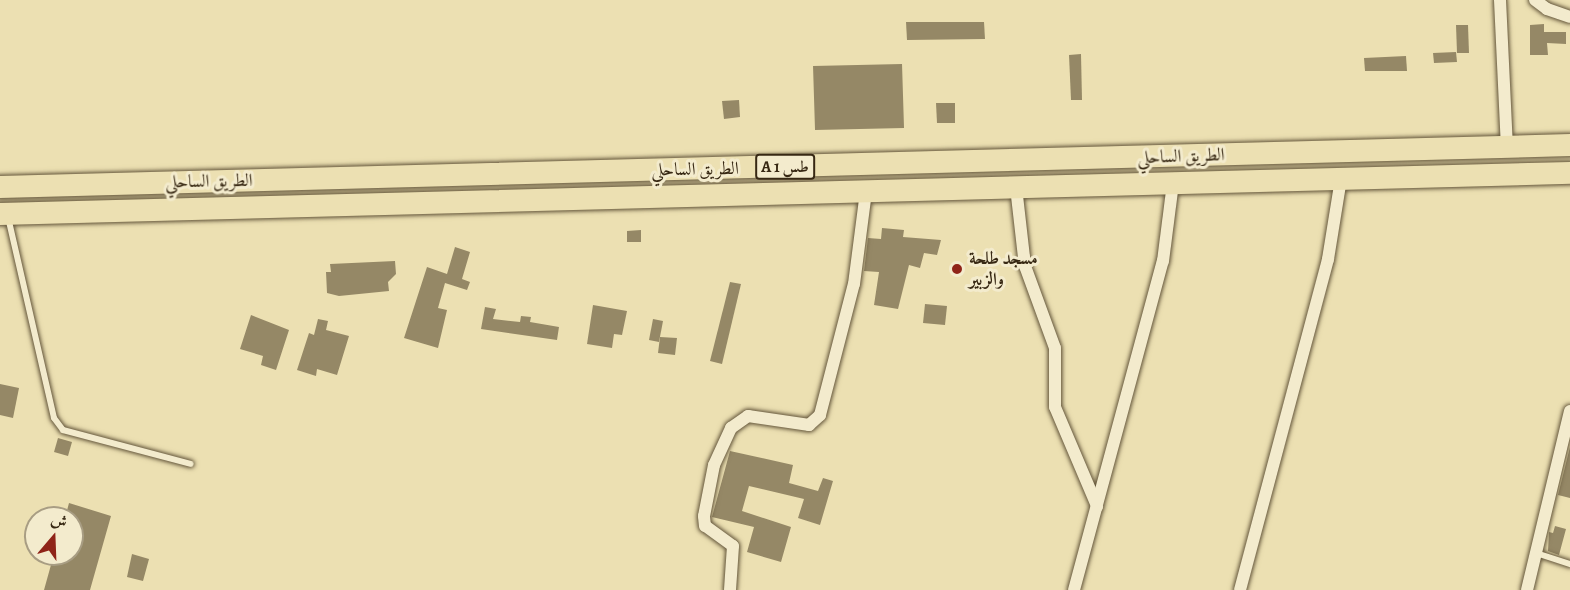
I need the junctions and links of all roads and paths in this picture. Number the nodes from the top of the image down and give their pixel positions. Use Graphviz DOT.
graph roads {
  1 [pos="1500,0"];
  2 [pos="1535,0"];
  3 [pos="1570,17"];
  4 [pos="1570,145"];
  5 [pos="1507,147"];
  6 [pos="1570,173"];
  7 [pos="1341,179"];
  8 [pos="1173,183"];
  9 [pos="0,187"];
  10 [pos="1016,187"];
  11 [pos="866,190"];
  12 [pos="4,214"];
  13 [pos="1570,411"];
  14 [pos="191,464"];
  15 [pos="1097,506"];
  16 [pos="1536,553"];
  17 [pos="1570,564"];
  18 [pos="730,590"];
  19 [pos="1074,590"];
  20 [pos="1240,590"];
  21 [pos="1527,590"];
  1 -- 5 [label="street"];
  2 -- 3 [label="street"];
  4 -- 5 [label="highway, الطريق الساحلي / A 1 طس"];
  5 -- 9 [label="highway, الطريق الساحلي / A 1 طس"];
  6 -- 7 [label="highway, الطريق الساحلي / A 1 طس"];
  7 -- 8 [label="highway, الطريق الساحلي / A 1 طس"];
  7 -- 20 [label="street"];
  8 -- 10 [label="highway, الطريق الساحلي / A 1 طس"];
  8 -- 15 [label="street"];
  10 -- 11 [label="highway, الطريق الساحلي / A 1 طس"];
  10 -- 15 [label="street"];
  11 -- 12 [label="highway, الطريق الساحلي / A 1 طس"];
  11 -- 18 [label="street"];
  12 -- 14 [label="lane"];
  13 -- 16 [label="street"];
  15 -- 19 [label="street"];
  16 -- 17 [label="lane"];
  16 -- 21 [label="street"];
}
